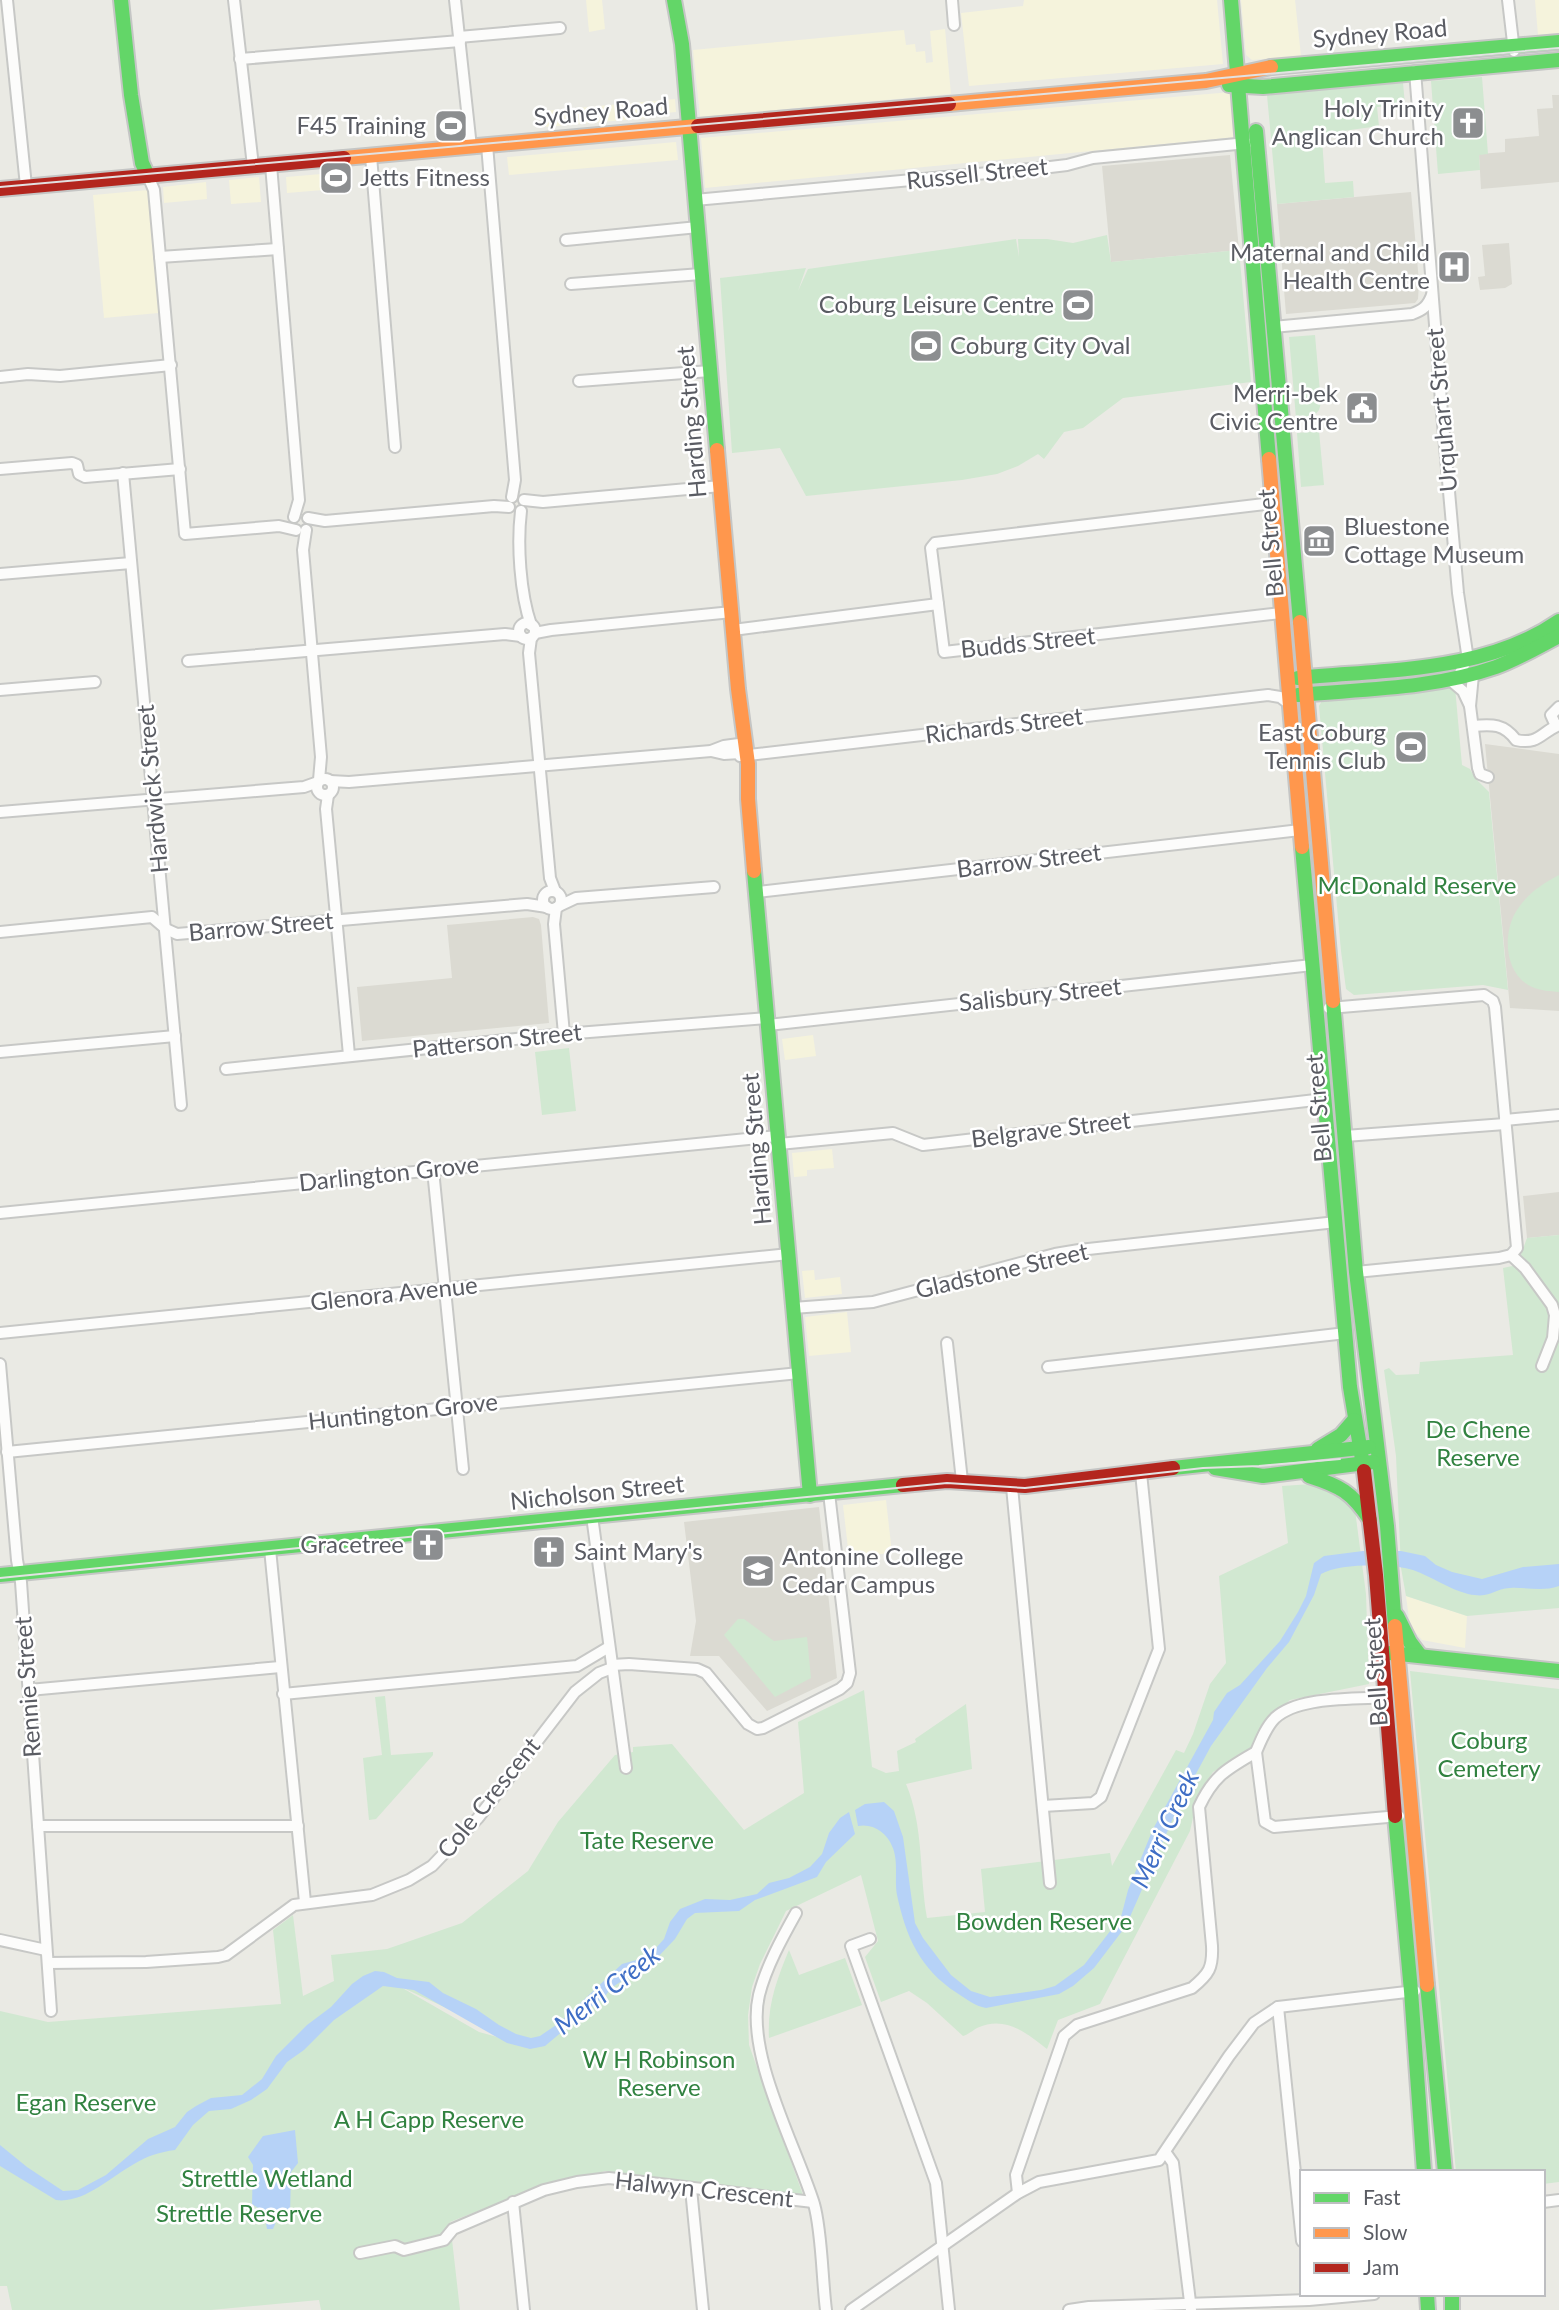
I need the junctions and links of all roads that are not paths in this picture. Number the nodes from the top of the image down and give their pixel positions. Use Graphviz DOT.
graph roads {
  1 [pos="7,0"];
  2 [pos="121,0"];
  3 [pos="234,0"];
  4 [pos="455,0"];
  5 [pos="674,0"];
  6 [pos="680,0"];
  7 [pos="952,0"];
  8 [pos="1231,0"];
  9 [pos="1508,0"];
  10 [pos="679,18"];
  11 [pos="954,25"];
  12 [pos="560,28"];
  13 [pos="459,39"];
  14 [pos="1559,41"];
  15 [pos="1513,46"];
  16 [pos="1414,54"];
  17 [pos="240,59"];
  18 [pos="1559,60"];
  19 [pos="1515,64"];
  20 [pos="1416,73"];
  21 [pos="1242,79"];
  22 [pos="688,127"];
  23 [pos="1251,143"];
  24 [pos="487,145"];
  25 [pos="471,147"];
  26 [pos="371,156"];
  27 [pos="271,164"];
  28 [pos="253,166"];
  29 [pos="148,176"];
  30 [pos="26,186"];
  31 [pos="0,189"];
  32 [pos="695,200"];
  33 [pos="698,227"];
  34 [pos="566,240"];
  35 [pos="1259,246"];
  36 [pos="278,249"];
  37 [pos="160,257"];
  38 [pos="701,274"];
  39 [pos="571,284"];
  40 [pos="1432,295"];
  41 [pos="1412,314"];
  42 [pos="1275,327"];
  43 [pos="1258,330"];
  44 [pos="1435,332"];
  45 [pos="171,365"];
  46 [pos="710,371"];
  47 [pos="0,377"];
  48 [pos="579,381"];
  49 [pos="395,447"];
  50 [pos="0,469"];
  51 [pos="180,469"];
  52 [pos="123,473"];
  53 [pos="721,486"];
  54 [pos="1273,503"];
  55 [pos="517,504"];
  56 [pos="301,524"];
  57 [pos="131,564"];
  58 [pos="0,574"];
  59 [pos="938,604"];
  60 [pos="732,612"];
  61 [pos="1282,613"];
  62 [pos="733,630"];
  63 [pos="527,631"];
  64 [pos="1557,632"];
  65 [pos="313,651"];
  66 [pos="188,661"];
  67 [pos="1466,661"];
  68 [pos="1473,675"];
  69 [pos="1306,677"];
  70 [pos="1453,680"];
  71 [pos="94,681"];
  72 [pos="0,690"];
  73 [pos="1288,691"];
  74 [pos="1307,694"];
  75 [pos="1268,695"];
  76 [pos="1470,706"];
  77 [pos="1559,707"];
  78 [pos="1473,726"];
  79 [pos="1558,726"];
  80 [pos="742,752"];
  81 [pos="539,767"];
  82 [pos="1488,778"];
  83 [pos="324,787"];
  84 [pos="153,799"];
  85 [pos="0,812"];
  86 [pos="1300,830"];
  87 [pos="714,887"];
  88 [pos="757,892"];
  89 [pos="551,893"];
  90 [pos="576,898"];
  91 [pos="527,904"];
  92 [pos="553,907"];
  93 [pos="335,921"];
  94 [pos="166,929"];
  95 [pos="0,932"];
  96 [pos="1312,965"];
  97 [pos="1334,1007"];
  98 [pos="1316,1009"];
  99 [pos="768,1022"];
  100 [pos="564,1034"];
  101 [pos="175,1036"];
  102 [pos="0,1052"];
  103 [pos="349,1055"];
  104 [pos="226,1069"];
  105 [pos="1324,1099"];
  106 [pos="181,1105"];
  107 [pos="1559,1115"];
  108 [pos="1505,1122"];
  109 [pos="1345,1136"];
  110 [pos="779,1140"];
  111 [pos="433,1170"];
  112 [pos="0,1213"];
  113 [pos="1336,1222"];
  114 [pos="1514,1251"];
  115 [pos="789,1254"];
  116 [pos="1356,1272"];
  117 [pos="445,1289"];
  118 [pos="793,1308"];
  119 [pos="0,1333"];
  120 [pos="1346,1333"];
  121 [pos="947,1343"];
  122 [pos="0,1364"];
  123 [pos="1542,1366"];
  124 [pos="1048,1367"];
  125 [pos="799,1373"];
  126 [pos="1370,1384"];
  127 [pos="1350,1387"];
  128 [pos="457,1407"];
  129 [pos="1354,1420"];
  130 [pos="1359,1448"];
  131 [pos="8,1452"];
  132 [pos="1313,1452"];
  133 [pos="1379,1454"];
  134 [pos="1363,1463"];
  135 [pos="1199,1466"];
  136 [pos="463,1469"];
  137 [pos="1141,1473"];
  138 [pos="1300,1473"];
  139 [pos="962,1481"];
  140 [pos="1012,1487"];
  141 [pos="829,1493"];
  142 [pos="810,1494"];
  143 [pos="592,1516"];
  144 [pos="1372,1526"];
  145 [pos="270,1549"];
  146 [pos="20,1573"];
  147 [pos="1384,1574"];
  148 [pos="0,1575"];
  149 [pos="1394,1610"];
  150 [pos="609,1647"];
  151 [pos="1382,1652"];
  152 [pos="1397,1653"];
  153 [pos="1419,1654"];
  154 [pos="280,1667"];
  155 [pos="612,1667"];
  156 [pos="1559,1671"];
  157 [pos="29,1690"];
  158 [pos="283,1694"];
  159 [pos="1384,1697"];
  160 [pos="1256,1752"];
  161 [pos="626,1768"];
  162 [pos="1043,1806"];
  163 [pos="1411,1815"];
  164 [pos="1393,1817"];
  165 [pos="38,1826"];
  166 [pos="298,1826"];
  167 [pos="1050,1883"];
  168 [pos="305,1902"];
  169 [pos="796,1913"];
  170 [pos="870,1939"];
  171 [pos="0,1940"];
  172 [pos="46,1950"];
  173 [pos="48,1963"];
  174 [pos="1429,1989"];
  175 [pos="1411,1991"];
  176 [pos="1278,2007"];
  177 [pos="51,2011"];
  178 [pos="1166,2153"];
  179 [pos="1424,2170"];
  180 [pos="1445,2170"];
  181 [pos="691,2189"];
  182 [pos="1018,2193"];
  183 [pos="513,2202"];
  184 [pos="813,2202"];
  185 [pos="1300,2222"];
  186 [pos="943,2246"];
  187 [pos="360,2253"];
  188 [pos="1357,2296"];
  189 [pos="1313,2301"];
  190 [pos="1190,2307"];
  191 [pos="524,2310"];
  192 [pos="703,2310"];
  193 [pos="826,2310"];
  194 [pos="851,2310"];
  195 [pos="949,2310"];
  196 [pos="1069,2310"];
  1 -- 30 [label="street"];
  2 -- 29 [label="main road"];
  3 -- 17 [label="street"];
  4 -- 13 [label="street"];
  5 -- 10 [label="main road"];
  6 -- 10 [label="main road"];
  7 -- 11 [label="street"];
  8 -- 21 [label="main road, Bell Street"];
  9 -- 15 [label="street"];
  10 -- 22 [label="main road, Harding Street"];
  12 -- 13 [label="street"];
  13 -- 17 [label="street"];
  13 -- 25 [label="street"];
  14 -- 15 [label="main road, Sydney Road"];
  15 -- 16 [label="main road, Sydney Road"];
  15 -- 19 [label="street"];
  16 -- 20 [label="street, Urquhart Street"];
  16 -- 21 [label="main road, Sydney Road"];
  17 -- 28 [label="street"];
  18 -- 19 [label="main road, Sydney Road"];
  19 -- 20 [label="main road, Sydney Road"];
  20 -- 21 [label="main road, Sydney Road"];
  20 -- 40 [label="street, Urquhart Street"];
  21 -- 22 [label="main road, Sydney Road"];
  21 -- 23 [label="main road, Bell Street"];
  22 -- 24 [label="main road, Sydney Road"];
  22 -- 32 [label="main road, Harding Street"];
  23 -- 32 [label="street, Russell Street"];
  23 -- 35 [label="main road, Bell Street"];
  24 -- 25 [label="main road, Sydney Road"];
  24 -- 55 [label="street"];
  25 -- 26 [label="main road, Sydney Road"];
  26 -- 27 [label="main road, Sydney Road"];
  26 -- 49 [label="street"];
  27 -- 28 [label="main road, Sydney Road"];
  27 -- 36 [label="street"];
  28 -- 29 [label="main road, Sydney Road"];
  29 -- 30 [label="main road, Sydney Road"];
  29 -- 37 [label="street"];
  30 -- 31 [label="main road, Sydney Road"];
  32 -- 33 [label="main road, Harding Street"];
  33 -- 34 [label="street"];
  33 -- 38 [label="main road, Harding Street"];
  35 -- 42 [label="main road, Bell Street"];
  35 -- 43 [label="main road, Bell Street"];
  36 -- 37 [label="street"];
  36 -- 56 [label="street"];
  37 -- 45 [label="street"];
  38 -- 39 [label="street"];
  38 -- 46 [label="main road, Harding Street"];
  40 -- 41 [label="street"];
  40 -- 44 [label="street, Urquhart Street"];
  41 -- 42 [label="street"];
  41 -- 44 [label="street"];
  42 -- 43 [label="street"];
  42 -- 69 [label="main road, Bell Street"];
  43 -- 54 [label="main road, Bell Street"];
  44 -- 67 [label="street, Urquhart Street"];
  45 -- 47 [label="street"];
  45 -- 51 [label="street"];
  46 -- 48 [label="street"];
  46 -- 53 [label="main road, Harding Street"];
  50 -- 52 [label="street"];
  51 -- 52 [label="street"];
  51 -- 56 [label="street"];
  52 -- 57 [label="street, Hardwick Street"];
  53 -- 55 [label="street"];
  53 -- 60 [label="main road, Harding Street"];
  54 -- 59 [label="street"];
  54 -- 61 [label="main road, Bell Street"];
  55 -- 56 [label="street"];
  55 -- 63 [label="street"];
  56 -- 65 [label="street"];
  57 -- 58 [label="street"];
  57 -- 84 [label="street, Hardwick Street"];
  59 -- 61 [label="street, Budds Street"];
  59 -- 62 [label="street"];
  60 -- 62 [label="main road, Harding Street"];
  60 -- 63 [label="street"];
  61 -- 73 [label="main road, Bell Street"];
  62 -- 80 [label="main road, Harding Street"];
  63 -- 65 [label="street"];
  63 -- 81 [label="street"];
  64 -- 67 [label="main road"];
  64 -- 68 [label="main road"];
  65 -- 66 [label="street"];
  65 -- 83 [label="street"];
  67 -- 69 [label="main road"];
  67 -- 70 [label="street, Urquhart Street"];
  68 -- 70 [label="main road"];
  68 -- 76 [label="street"];
  69 -- 73 [label="main road"];
  69 -- 74 [label="main road, Bell Street"];
  70 -- 74 [label="main road"];
  70 -- 76 [label="street"];
  71 -- 72 [label="street"];
  73 -- 74 [label="main road"];
  73 -- 75 [label="street, Richards Street"];
  73 -- 75 [label="street, Richards Street"];
  73 -- 86 [label="main road, Bell Street"];
  74 -- 97 [label="main road, Bell Street"];
  75 -- 80 [label="street, Richards Street"];
  76 -- 78 [label="street"];
  77 -- 79 [label="street"];
  78 -- 79 [label="street"];
  78 -- 82 [label="street"];
  80 -- 81 [label="street, Richards Street"];
  80 -- 88 [label="main road, Harding Street"];
  81 -- 83 [label="street, Richards Street"];
  81 -- 89 [label="street"];
  83 -- 84 [label="street"];
  83 -- 93 [label="street"];
  84 -- 85 [label="street"];
  84 -- 94 [label="street, Hardwick Street"];
  86 -- 88 [label="street, Barrow Street"];
  86 -- 96 [label="main road, Bell Street"];
  87 -- 90 [label="street"];
  88 -- 99 [label="main road, Harding Street"];
  89 -- 90 [label="street"];
  89 -- 91 [label="street, Barrow Street"];
  89 -- 92 [label="street"];
  89 -- 92 [label="street"];
  90 -- 92 [label="street"];
  91 -- 92 [label="street, Barrow Street"];
  91 -- 93 [label="street, Barrow Street"];
  92 -- 100 [label="street"];
  93 -- 94 [label="street, Barrow Street"];
  93 -- 103 [label="street"];
  94 -- 95 [label="street, Barrow Street"];
  94 -- 101 [label="street, Hardwick Street"];
  96 -- 98 [label="main road, Bell Street"];
  96 -- 99 [label="street, Salisbury Street"];
  97 -- 98 [label="street"];
  97 -- 108 [label="street"];
  97 -- 109 [label="main road, Bell Street"];
  98 -- 105 [label="main road, Bell Street"];
  99 -- 100 [label="street, Patterson Street"];
  99 -- 110 [label="main road, Harding Street"];
  100 -- 103 [label="street, Patterson Street"];
  101 -- 102 [label="street"];
  101 -- 106 [label="street, Hardwick Street"];
  103 -- 104 [label="street, Patterson Street"];
  105 -- 110 [label="street, Belgrave Street"];
  105 -- 113 [label="main road, Bell Street"];
  107 -- 108 [label="street"];
  108 -- 109 [label="street"];
  108 -- 114 [label="street"];
  109 -- 116 [label="main road, Bell Street"];
  110 -- 111 [label="street, Darlington Grove"];
  110 -- 115 [label="main road, Harding Street"];
  111 -- 112 [label="street, Darlington Grove"];
  111 -- 117 [label="street"];
  113 -- 118 [label="street, Gladstone Street"];
  113 -- 120 [label="main road, Bell Street"];
  114 -- 116 [label="street"];
  114 -- 123 [label="street"];
  115 -- 117 [label="street, Glenora Avenue"];
  115 -- 118 [label="main road, Harding Street"];
  116 -- 126 [label="main road, Bell Street"];
  117 -- 119 [label="street, Glenora Avenue"];
  117 -- 128 [label="street"];
  118 -- 125 [label="main road, Harding Street"];
  120 -- 124 [label="street"];
  120 -- 127 [label="main road, Bell Street"];
  121 -- 139 [label="street"];
  122 -- 131 [label="street, Rennie Street"];
  125 -- 128 [label="street, Huntington Grove"];
  125 -- 142 [label="main road, Harding Street"];
  126 -- 127 [label="main road"];
  126 -- 133 [label="main road, Bell Street"];
  127 -- 129 [label="main road, Bell Street"];
  128 -- 131 [label="street, Huntington Grove"];
  128 -- 136 [label="street"];
  129 -- 130 [label="main road, Bell Street"];
  129 -- 132 [label="main road"];
  130 -- 132 [label="main road, Nicholson Street"];
  130 -- 133 [label="main road, Nicholson Street"];
  130 -- 134 [label="main road, Bell Street"];
  131 -- 146 [label="street, Rennie Street"];
  132 -- 135 [label="main road, Nicholson Street"];
  133 -- 134 [label="main road, Nicholson Street"];
  133 -- 147 [label="main road, Bell Street"];
  134 -- 138 [label="main road, Nicholson Street"];
  134 -- 144 [label="main road, Bell Street"];
  135 -- 137 [label="main road, Nicholson Street"];
  135 -- 138 [label="main road, Nicholson Street"];
  137 -- 140 [label="main road, Nicholson Street"];
  137 -- 162 [label="street"];
  138 -- 144 [label="main road"];
  139 -- 140 [label="main road, Nicholson Street"];
  139 -- 141 [label="main road, Nicholson Street"];
  140 -- 162 [label="street"];
  141 -- 142 [label="main road, Nicholson Street"];
  141 -- 155 [label="street"];
  142 -- 143 [label="main road, Nicholson Street"];
  143 -- 145 [label="main road, Nicholson Street"];
  143 -- 150 [label="street"];
  144 -- 147 [label="main road, Bell Street"];
  145 -- 146 [label="main road, Nicholson Street"];
  145 -- 154 [label="street"];
  146 -- 148 [label="main road, Nicholson Street"];
  146 -- 157 [label="street, Rennie Street"];
  147 -- 149 [label="main road, Bell Street"];
  147 -- 151 [label="main road, Bell Street"];
  149 -- 152 [label="main road, Bell Street"];
  149 -- 153 [label="main road"];
  150 -- 155 [label="street"];
  150 -- 158 [label="street"];
  151 -- 152 [label="main road"];
  151 -- 159 [label="main road, Bell Street"];
  152 -- 153 [label="main road"];
  152 -- 163 [label="main road, Bell Street"];
  153 -- 156 [label="main road"];
  154 -- 157 [label="street"];
  154 -- 158 [label="street"];
  155 -- 161 [label="street"];
  155 -- 168 [label="street, Cole Crescent"];
  157 -- 165 [label="street, Rennie Street"];
  158 -- 166 [label="street"];
  159 -- 160 [label="street"];
  159 -- 164 [label="main road, Bell Street"];
  160 -- 164 [label="street"];
  160 -- 182 [label="street"];
  162 -- 167 [label="street"];
  163 -- 164 [label="street"];
  163 -- 174 [label="main road, Bell Street"];
  164 -- 175 [label="main road, Bell Street"];
  165 -- 166 [label="street"];
  165 -- 172 [label="street, Rennie Street"];
  166 -- 168 [label="street"];
  168 -- 173 [label="street"];
  169 -- 184 [label="street"];
  170 -- 186 [label="street"];
  171 -- 172 [label="street"];
  172 -- 173 [label="street, Rennie Street"];
  173 -- 177 [label="street, Rennie Street"];
  174 -- 175 [label="street"];
  174 -- 180 [label="main road, Bell Street"];
  175 -- 176 [label="street"];
  175 -- 179 [label="main road, Bell Street"];
  176 -- 178 [label="street"];
  176 -- 185 [label="street"];
  178 -- 182 [label="street"];
  178 -- 190 [label="street"];
  181 -- 183 [label="street, Halwyn Crescent"];
  181 -- 184 [label="street, Halwyn Crescent"];
  181 -- 192 [label="street"];
  182 -- 186 [label="street"];
  183 -- 187 [label="street, Halwyn Crescent"];
  183 -- 191 [label="street"];
  184 -- 193 [label="street"];
  186 -- 194 [label="street"];
  186 -- 195 [label="street"];
  188 -- 189 [label="street"];
  189 -- 190 [label="street"];
  190 -- 196 [label="street"];
}
